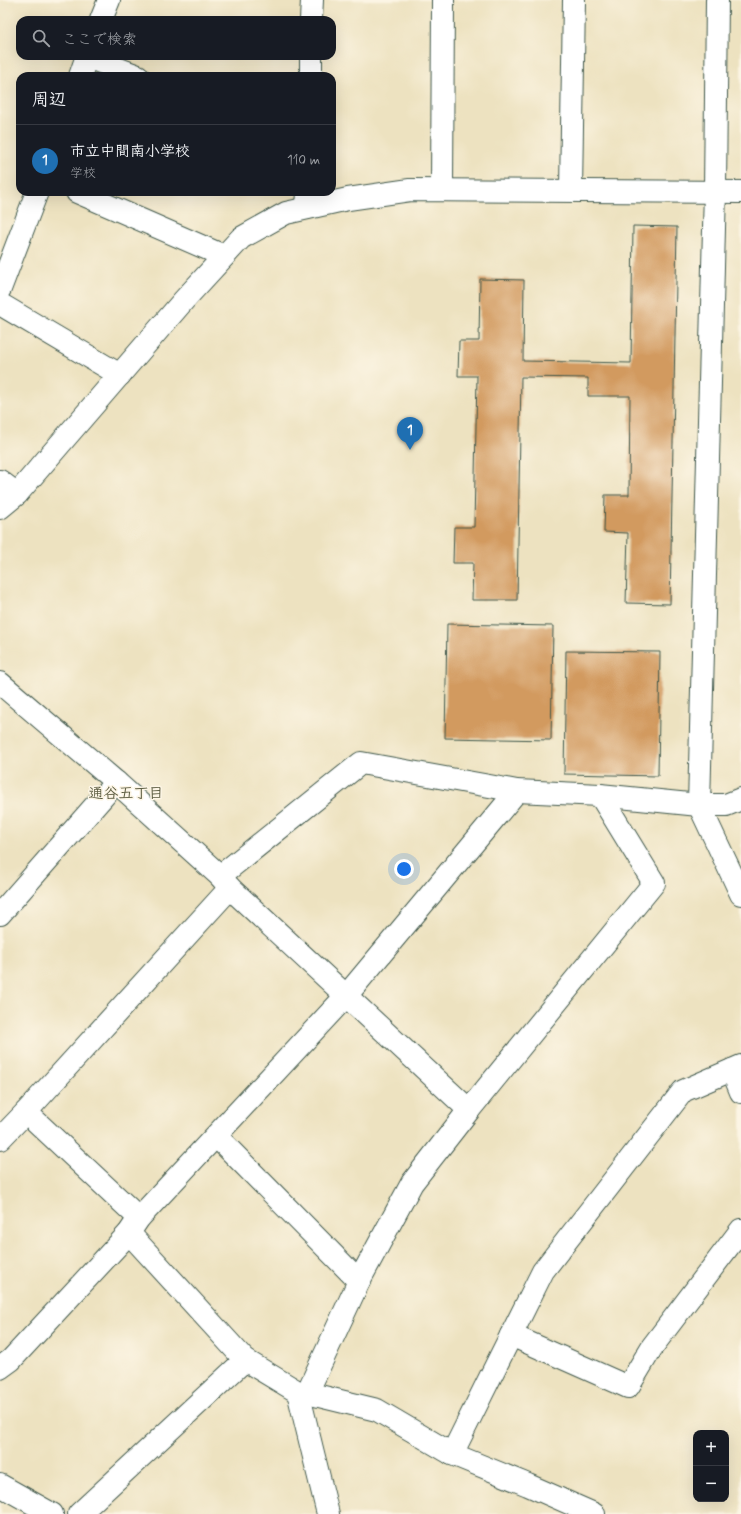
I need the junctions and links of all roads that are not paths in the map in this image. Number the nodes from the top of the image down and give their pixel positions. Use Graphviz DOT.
graph roads {
  1 [pos="108,0"];
  2 [pos="312,0"];
  3 [pos="443,0"];
  4 [pos="574,0"];
  5 [pos="717,0"];
  6 [pos="102,16"];
  7 [pos="311,16"];
  8 [pos="311,60"];
  9 [pos="85,63"];
  10 [pos="122,72"];
  11 [pos="311,72"];
  12 [pos="442,190"];
  13 [pos="571,190"];
  14 [pos="715,190"];
  15 [pos="741,192"];
  16 [pos="35,196"];
  17 [pos="85,196"];
  18 [pos="308,200"];
  19 [pos="224,256"];
  20 [pos="0,289"];
  21 [pos="0,304"];
  22 [pos="120,375"];
  23 [pos="0,481"];
  24 [pos="17,494"];
  25 [pos="0,508"];
  26 [pos="0,682"];
  27 [pos="116,782"];
  28 [pos="517,791"];
  29 [pos="600,795"];
  30 [pos="741,799"];
  31 [pos="699,805"];
  32 [pos="225,882"];
  33 [pos="741,894"];
  34 [pos="0,914"];
  35 [pos="346,996"];
  36 [pos="736,1068"];
  37 [pos="741,1092"];
  38 [pos="469,1110"];
  39 [pos="26,1112"];
  40 [pos="216,1136"];
  41 [pos="0,1139"];
  42 [pos="134,1226"];
  43 [pos="741,1230"];
  44 [pos="359,1281"];
  45 [pos="511,1335"];
  46 [pos="245,1360"];
  47 [pos="0,1368"];
  48 [pos="302,1393"];
  49 [pos="452,1454"];
  50 [pos="0,1485"];
  51 [pos="52,1514"];
  52 [pos="80,1514"];
  53 [pos="328,1514"];
  54 [pos="594,1514"];
  1 -- 6 [label="street"];
  2 -- 7 [label="street"];
  3 -- 12 [label="street"];
  4 -- 13 [label="street"];
  5 -- 14 [label="street"];
  8 -- 11 [label="street"];
  9 -- 10 [label="street"];
  12 -- 13 [label="street"];
  12 -- 18 [label="street"];
  13 -- 14 [label="street"];
  14 -- 15 [label="street"];
  14 -- 31 [label="street"];
  16 -- 20 [label="street"];
  17 -- 19 [label="street"];
  18 -- 19 [label="street"];
  19 -- 22 [label="street"];
  21 -- 22 [label="street"];
  22 -- 24 [label="street"];
  23 -- 24 [label="street"];
  24 -- 25 [label="street"];
  26 -- 27 [label="street"];
  27 -- 32 [label="street"];
  27 -- 34 [label="street"];
  28 -- 29 [label="street"];
  28 -- 32 [label="street"];
  28 -- 35 [label="street"];
  29 -- 31 [label="street"];
  29 -- 38 [label="street"];
  30 -- 31 [label="street"];
  31 -- 33 [label="street"];
  32 -- 35 [label="street"];
  32 -- 39 [label="street"];
  35 -- 38 [label="street"];
  35 -- 40 [label="street"];
  36 -- 37 [label="street"];
  36 -- 45 [label="street"];
  38 -- 44 [label="street"];
  39 -- 41 [label="street"];
  39 -- 42 [label="street"];
  40 -- 42 [label="street"];
  40 -- 44 [label="street"];
  42 -- 46 [label="street"];
  42 -- 47 [label="street"];
  43 -- 45 [label="street"];
  44 -- 48 [label="street"];
  45 -- 49 [label="street"];
  46 -- 48 [label="street"];
  46 -- 52 [label="street"];
  48 -- 49 [label="street"];
  48 -- 53 [label="street"];
  49 -- 54 [label="street"];
  50 -- 51 [label="street"];
}
